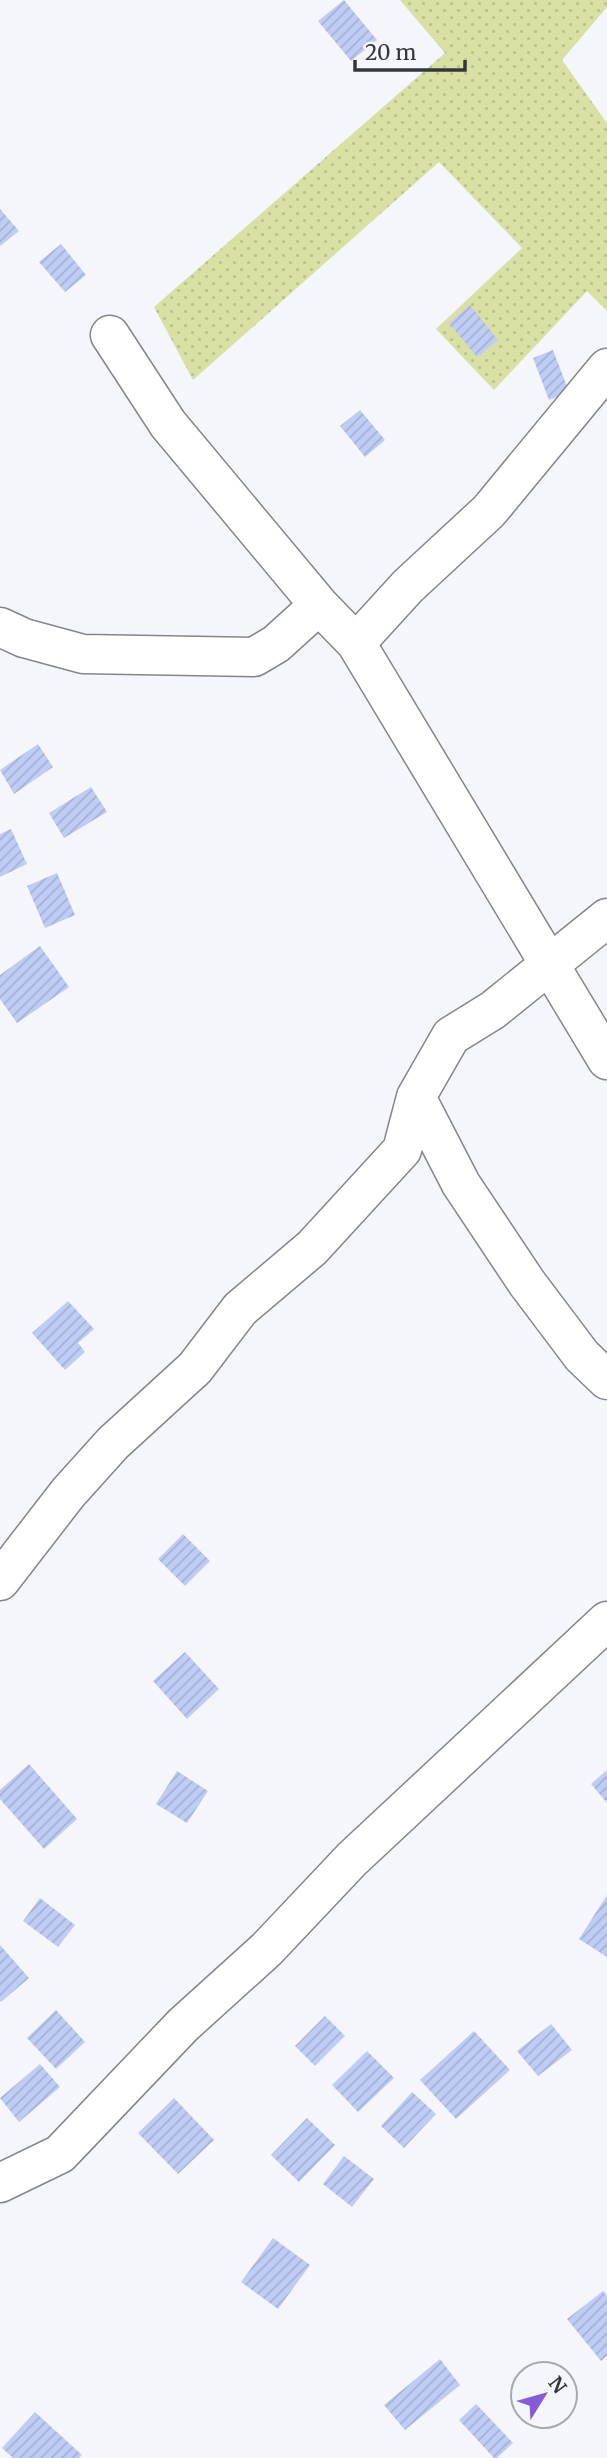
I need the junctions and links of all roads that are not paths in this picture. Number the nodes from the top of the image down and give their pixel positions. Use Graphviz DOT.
graph roads {
  1 [pos="110,335"];
  2 [pos="607,368"];
  3 [pos="319,605"];
  4 [pos="0,627"];
  5 [pos="356,643"];
  6 [pos="607,918"];
  7 [pos="550,965"];
  8 [pos="607,1060"];
  9 [pos="416,1097"];
  10 [pos="607,1380"];
  11 [pos="0,1581"];
  12 [pos="607,1621"];
  13 [pos="0,2183"];
  1 -- 3 [label="street"];
  2 -- 5 [label="street"];
  3 -- 4 [label="street"];
  3 -- 5 [label="street"];
  5 -- 7 [label="street"];
  6 -- 7 [label="street"];
  7 -- 8 [label="street"];
  7 -- 9 [label="street"];
  9 -- 10 [label="street"];
  9 -- 11 [label="street"];
  12 -- 13 [label="street"];
}
